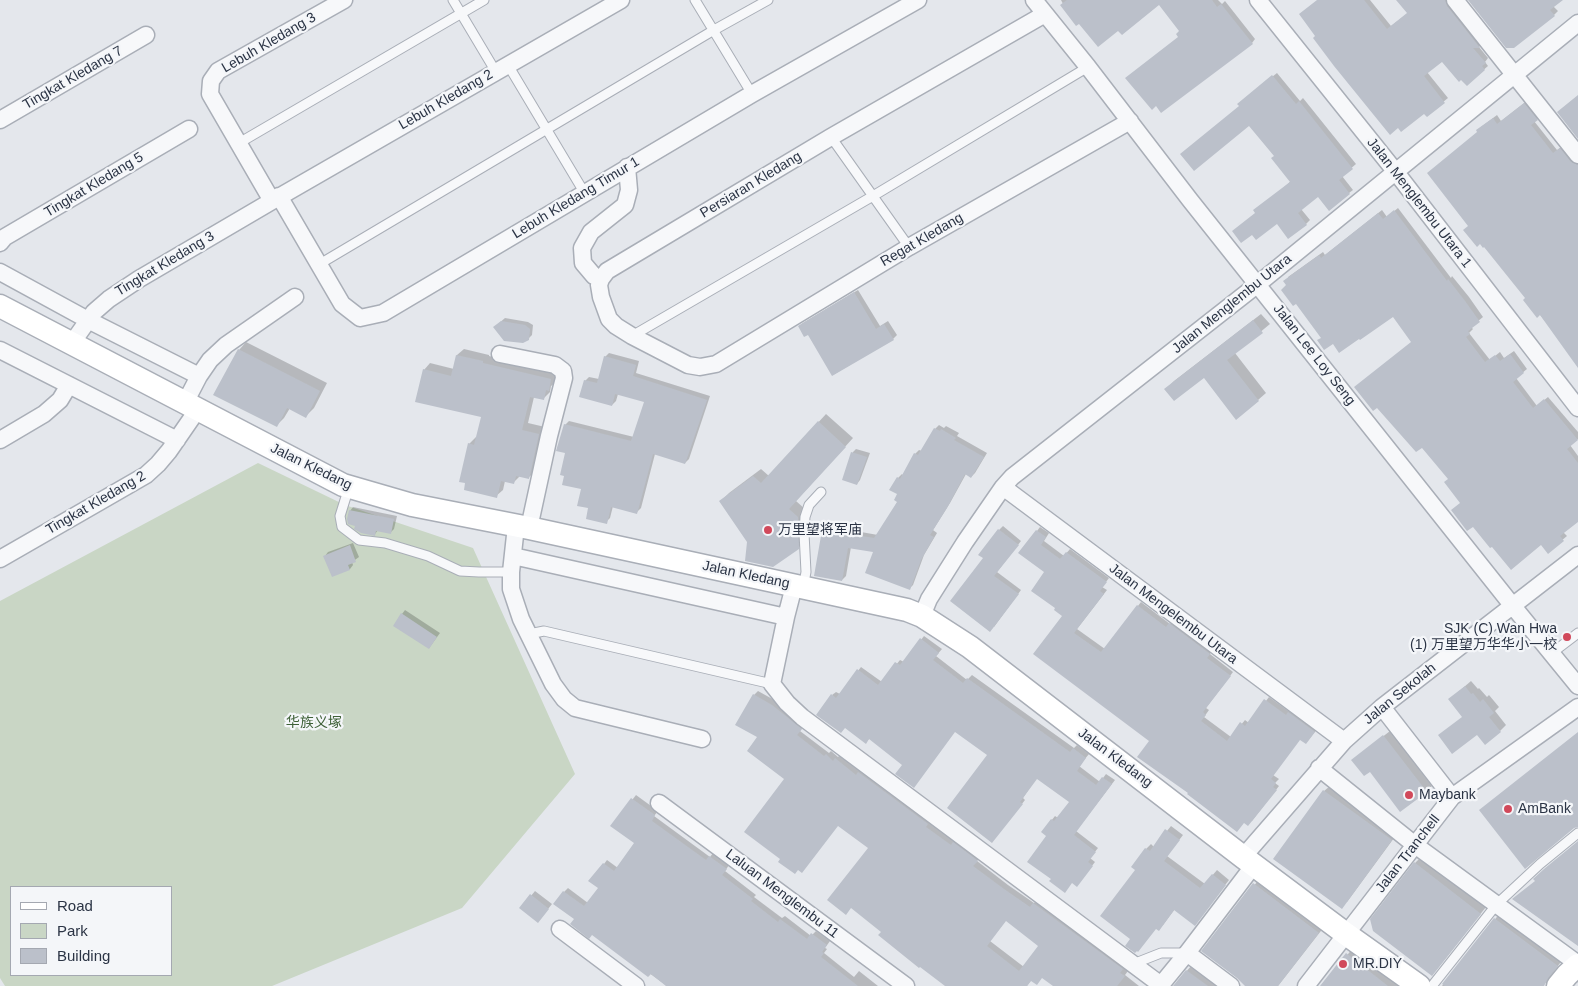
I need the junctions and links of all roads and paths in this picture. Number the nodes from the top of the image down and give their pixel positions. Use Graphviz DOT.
graph roads {
  1 [pos="342,0"];
  2 [pos="453,0"];
  3 [pos="484,0"];
  4 [pos="621,0"];
  5 [pos="695,0"];
  6 [pos="768,0"];
  7 [pos="918,0"];
  8 [pos="1034,0"];
  9 [pos="1258,0"];
  10 [pos="1455,0"];
  11 [pos="461,13"];
  12 [pos="1045,14"];
  13 [pos="1578,23"];
  14 [pos="714,30"];
  15 [pos="146,35"];
  16 [pos="1088,67"];
  17 [pos="502,68"];
  18 [pos="1514,74"];
  19 [pos="752,94"];
  20 [pos="0,120"];
  21 [pos="1130,121"];
  22 [pos="189,129"];
  23 [pos="547,130"];
  24 [pos="831,137"];
  25 [pos="239,143"];
  26 [pos="1578,154"];
  27 [pos="627,167"];
  28 [pos="1395,171"];
  29 [pos="584,192"];
  30 [pos="873,196"];
  31 [pos="276,198"];
  32 [pos="0,243"];
  33 [pos="909,247"];
  34 [pos="318,264"];
  35 [pos="0,272"];
  36 [pos="601,279"];
  37 [pos="1258,284"];
  38 [pos="295,297"];
  39 [pos="0,306"];
  40 [pos="88,320"];
  41 [pos="632,336"];
  42 [pos="72,343"];
  43 [pos="0,350"];
  44 [pos="500,354"];
  45 [pos="199,376"];
  46 [pos="69,385"];
  47 [pos="192,406"];
  48 [pos="1578,408"];
  49 [pos="0,440"];
  50 [pos="177,440"];
  51 [pos="349,487"];
  52 [pos="1003,487"];
  53 [pos="821,492"];
  54 [pos="522,527"];
  55 [pos="1578,554"];
  56 [pos="0,559"];
  57 [pos="512,564"];
  58 [pos="799,587"];
  59 [pos="1512,605"];
  60 [pos="922,616"];
  61 [pos="786,617"];
  62 [pos="1578,633"];
  63 [pos="529,634"];
  64 [pos="1552,654"];
  65 [pos="772,684"];
  66 [pos="1578,686"];
  67 [pos="1382,707"];
  68 [pos="1578,707"];
  69 [pos="702,739"];
  70 [pos="1344,741"];
  71 [pos="1319,768"];
  72 [pos="1452,797"];
  73 [pos="659,802"];
  74 [pos="1578,833"];
  75 [pos="1415,845"];
  76 [pos="1248,861"];
  77 [pos="1497,904"];
  78 [pos="560,929"];
  79 [pos="1346,934"];
  80 [pos="1187,953"];
  81 [pos="1133,964"];
  82 [pos="1578,965"];
  83 [pos="1578,978"];
  84 [pos="1161,985"];
  85 [pos="636,986"];
  86 [pos="906,986"];
  87 [pos="1231,986"];
  88 [pos="1306,986"];
  89 [pos="1419,986"];
  90 [pos="1432,986"];
  91 [pos="1558,986"];
  92 [pos="1570,986"];
  1 -- 25 [label="street, Lebuh Kledang 3"];
  2 -- 11 [label="lane"];
  3 -- 11 [label="lane"];
  4 -- 17 [label="street, Lebuh Kledang 2"];
  5 -- 14 [label="lane"];
  6 -- 14 [label="lane"];
  7 -- 19 [label="street, Lebuh Kledang Timur 1"];
  8 -- 12 [label="street, Jalan Lee Loy Seng"];
  9 -- 28 [label="street, Jalan Menglembu Utara 1"];
  10 -- 18 [label="street"];
  11 -- 17 [label="lane"];
  11 -- 25 [label="lane"];
  12 -- 16 [label="street, Jalan Lee Loy Seng"];
  12 -- 24 [label="street, Persiaran Kledang"];
  13 -- 18 [label="street, Jalan Menglembu Utara"];
  14 -- 19 [label="lane"];
  14 -- 23 [label="lane"];
  15 -- 20 [label="street, Tingkat Kledang 7"];
  16 -- 21 [label="street, Jalan Lee Loy Seng"];
  16 -- 30 [label="lane"];
  17 -- 23 [label="lane"];
  17 -- 31 [label="street, Lebuh Kledang 2"];
  18 -- 26 [label="street"];
  18 -- 28 [label="street, Jalan Menglembu Utara"];
  19 -- 27 [label="street, Lebuh Kledang Timur 1"];
  21 -- 33 [label="street, Regat Kledang"];
  21 -- 37 [label="street, Jalan Lee Loy Seng"];
  22 -- 32 [label="street, Tingkat Kledang 5"];
  23 -- 29 [label="lane"];
  23 -- 34 [label="lane"];
  24 -- 30 [label="lane"];
  24 -- 36 [label="street, Persiaran Kledang"];
  25 -- 31 [label="street, Lebuh Kledang 3"];
  27 -- 29 [label="street, Lebuh Kledang Timur 1"];
  27 -- 36 [label="street"];
  28 -- 37 [label="street, Jalan Menglembu Utara"];
  28 -- 48 [label="street, Jalan Menglembu Utara 1"];
  29 -- 34 [label="street, Lebuh Kledang Timur 1"];
  30 -- 33 [label="lane"];
  30 -- 41 [label="lane"];
  31 -- 34 [label="street, Lebuh Kledang Timur 1"];
  31 -- 40 [label="street, Tingkat Kledang 3"];
  33 -- 41 [label="street, Regat Kledang"];
  35 -- 40 [label="street"];
  36 -- 41 [label="street"];
  37 -- 52 [label="street, Jalan Menglembu Utara"];
  37 -- 59 [label="street, Jalan Lee Loy Seng"];
  38 -- 45 [label="street, Tingkat Kledang 2"];
  39 -- 42 [label="main road, Jalan Kledang"];
  40 -- 42 [label="street, Tingkat Kledang 3"];
  40 -- 45 [label="street"];
  42 -- 47 [label="main road, Jalan Kledang"];
  43 -- 46 [label="street"];
  44 -- 54 [label="street"];
  45 -- 47 [label="street, Tingkat Kledang 2"];
  46 -- 49 [label="street"];
  46 -- 50 [label="street"];
  47 -- 50 [label="street, Tingkat Kledang 2"];
  47 -- 51 [label="main road, Jalan Kledang"];
  50 -- 56 [label="street, Tingkat Kledang 2"];
  51 -- 54 [label="main road, Jalan Kledang"];
  51 -- 57 [label="lane"];
  52 -- 60 [label="street, Jalan Menglembu Utara"];
  52 -- 70 [label="street, Jalan Mengelembu Utara"];
  53 -- 58 [label="lane"];
  54 -- 57 [label="street"];
  54 -- 58 [label="main road, Jalan Kledang"];
  55 -- 59 [label="street, Jalan Sekolah"];
  57 -- 61 [label="street"];
  57 -- 63 [label="street"];
  58 -- 60 [label="main road, Jalan Kledang"];
  58 -- 61 [label="street"];
  59 -- 64 [label="street, Jalan Lee Loy Seng"];
  59 -- 67 [label="street, Jalan Sekolah"];
  60 -- 76 [label="main road, Jalan Kledang"];
  61 -- 65 [label="street"];
  62 -- 64 [label="lane"];
  63 -- 65 [label="lane"];
  63 -- 69 [label="street"];
  64 -- 66 [label="street, Jalan Lee Loy Seng"];
  65 -- 81 [label="street"];
  67 -- 70 [label="street, Jalan Sekolah"];
  67 -- 72 [label="street"];
  68 -- 72 [label="street, Jalan Tranchell"];
  70 -- 71 [label="street, Jalan Sekolah"];
  71 -- 75 [label="street"];
  71 -- 76 [label="street, Jalan Sekolah"];
  72 -- 75 [label="street, Jalan Tranchell"];
  73 -- 86 [label="street, Laluan Menglembu 11"];
  74 -- 77 [label="lane"];
  75 -- 77 [label="street"];
  75 -- 79 [label="street, Jalan Tranchell"];
  76 -- 79 [label="main road, Jalan Kledang"];
  76 -- 80 [label="street, Jalan Sekolah"];
  77 -- 82 [label="street"];
  77 -- 90 [label="lane"];
  78 -- 85 [label="street"];
  79 -- 88 [label="street, Jalan Tranchell"];
  79 -- 89 [label="main road, Jalan Kledang"];
  80 -- 81 [label="lane"];
  80 -- 84 [label="street, Jalan Sekolah"];
  80 -- 87 [label="street"];
  81 -- 84 [label="street"];
  82 -- 91 [label="main road"];
  83 -- 92 [label="main road"];
}
